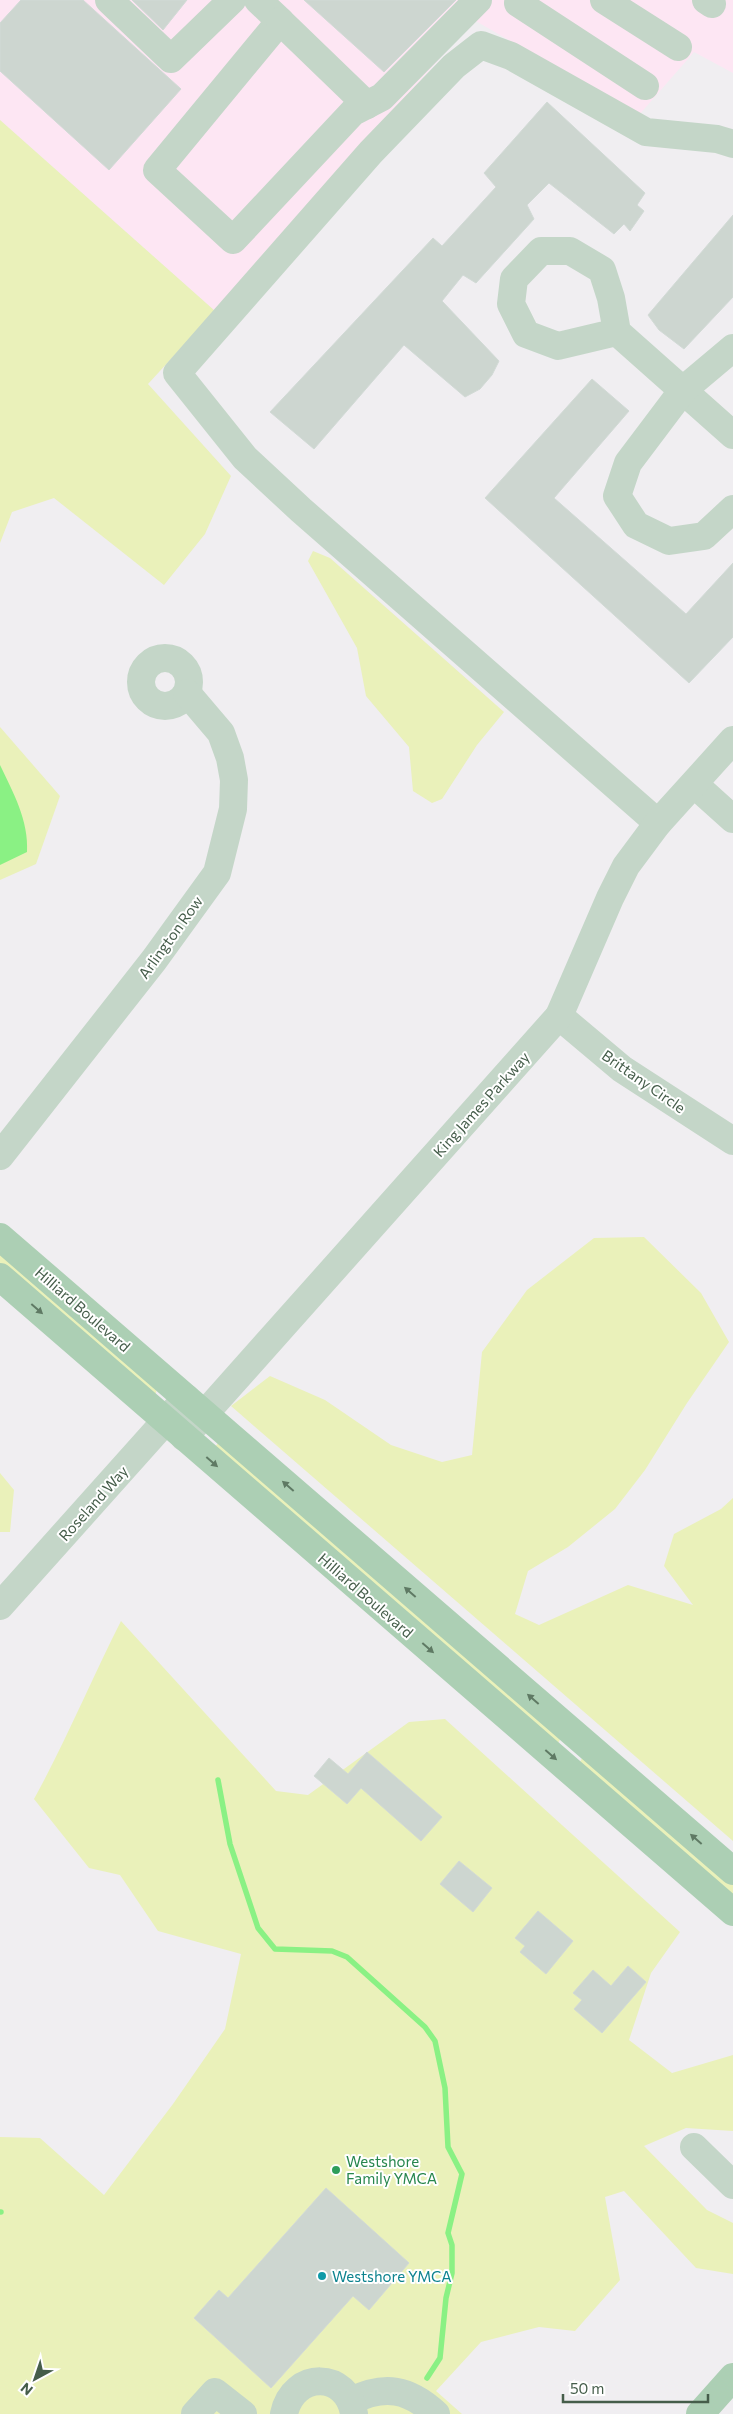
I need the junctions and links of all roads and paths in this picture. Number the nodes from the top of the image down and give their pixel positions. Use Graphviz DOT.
graph roads {
  1 [pos="109,0"];
  2 [pos="232,0"];
  3 [pos="258,0"];
  4 [pos="478,0"];
  5 [pos="520,0"];
  6 [pos="604,0"];
  7 [pos="280,21"];
  8 [pos="678,47"];
  9 [pos="645,86"];
  10 [pos="367,105"];
  11 [pos="733,144"];
  12 [pos="617,332"];
  13 [pos="733,348"];
  14 [pos="683,390"];
  15 [pos="733,435"];
  16 [pos="733,509"];
  17 [pos="187,693"];
  18 [pos="733,740"];
  19 [pos="694,784"];
  20 [pos="733,819"];
  21 [pos="658,823"];
  22 [pos="559,1016"];
  23 [pos="733,1141"];
  24 [pos="0,1156"];
  25 [pos="0,1237"];
  26 [pos="0,1277"];
  27 [pos="195,1406"];
  28 [pos="175,1430"];
  29 [pos="0,1606"];
  30 [pos="733,1871"];
  31 [pos="733,1912"];
  32 [pos="694,2147"];
  33 [pos="733,2185"];
  34 [pos="733,2377"];
  35 [pos="352,2407"];
  36 [pos="195,2414"];
  37 [pos="243,2414"];
  38 [pos="284,2414"];
  39 [pos="436,2414"];
  40 [pos="700,2414"];
  1 -- 2 [label="street"];
  3 -- 7 [label="street"];
  4 -- 10 [label="street"];
  5 -- 9 [label="street"];
  6 -- 8 [label="street"];
  7 -- 10 [label="street"];
  7 -- 10 [label="street"];
  11 -- 21 [label="street"];
  12 -- 14 [label="street"];
  13 -- 14 [label="street"];
  14 -- 15 [label="street"];
  14 -- 16 [label="street"];
  17 -- 24 [label="street, Arlington Row"];
  18 -- 19 [label="street, King James Parkway"];
  19 -- 20 [label="street"];
  19 -- 21 [label="street, King James Parkway"];
  21 -- 22 [label="street, King James Parkway"];
  22 -- 23 [label="street, Brittany Circle"];
  22 -- 27 [label="street, King James Parkway"];
  25 -- 27 [label="main road, Hilliard Boulevard"];
  26 -- 28 [label="main road, Hilliard Boulevard, one-way"];
  27 -- 28 [label="street, Roseland Way"];
  30 -- 27 [label="main road, Hilliard Boulevard, one-way"];
  28 -- 29 [label="street, Roseland Way"];
  28 -- 31 [label="main road, Hilliard Boulevard, one-way"];
  32 -- 33 [label="street"];
  34 -- 40 [label="main road"];
  35 -- 38 [label="street"];
  35 -- 39 [label="street"];
  36 -- 37 [label="street"];
}
